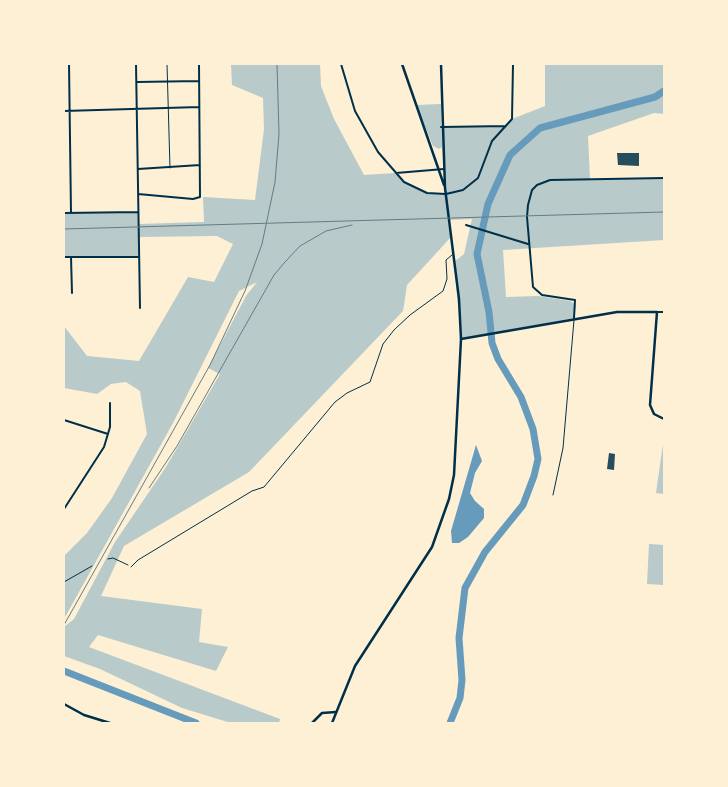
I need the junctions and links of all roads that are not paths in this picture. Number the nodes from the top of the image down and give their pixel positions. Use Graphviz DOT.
graph roads {
  1 [pos="69,64"];
  2 [pos="136,64"];
  3 [pos="168,64"];
  4 [pos="199,64"];
  5 [pos="341,64"];
  6 [pos="402,64"];
  7 [pos="441,64"];
  8 [pos="513,64"];
  9 [pos="168,81"];
  10 [pos="199,81"];
  11 [pos="136,82"];
  12 [pos="200,106"];
  13 [pos="136,108"];
  14 [pos="168,108"];
  15 [pos="64,111"];
  16 [pos="70,111"];
  17 [pos="506,126"];
  18 [pos="441,127"];
  19 [pos="200,166"];
  20 [pos="170,168"];
  21 [pos="137,169"];
  22 [pos="444,169"];
  23 [pos="438,170"];
  24 [pos="395,173"];
  25 [pos="664,178"];
  26 [pos="445,188"];
  27 [pos="138,194"];
  28 [pos="446,194"];
  29 [pos="64,212"];
  30 [pos="71,212"];
  31 [pos="138,212"];
  32 [pos="466,225"];
  33 [pos="528,244"];
  34 [pos="453,254"];
  35 [pos="64,257"];
  36 [pos="70,257"];
  37 [pos="139,257"];
  38 [pos="72,293"];
  39 [pos="140,308"];
  40 [pos="657,312"];
  41 [pos="664,312"];
  42 [pos="574,318"];
  43 [pos="461,339"];
  44 [pos="110,403"];
  45 [pos="664,419"];
  46 [pos="64,420"];
  47 [pos="108,434"];
  48 [pos="553,494"];
  49 [pos="64,510"];
  50 [pos="131,567"];
  51 [pos="64,704"];
  52 [pos="336,712"];
  53 [pos="110,723"];
  54 [pos="312,723"];
  55 [pos="332,723"];
  1 -- 16 [label="street"];
  2 -- 11 [label="street"];
  3 -- 9 [label="lane"];
  4 -- 10 [label="street"];
  5 -- 24 [label="street"];
  6 -- 23 [label="main road"];
  7 -- 18 [label="main road"];
  8 -- 17 [label="street"];
  9 -- 10 [label="street"];
  9 -- 11 [label="street"];
  9 -- 14 [label="lane"];
  10 -- 12 [label="street"];
  11 -- 13 [label="street"];
  12 -- 14 [label="street"];
  12 -- 19 [label="street"];
  13 -- 14 [label="street"];
  13 -- 16 [label="street"];
  13 -- 21 [label="street"];
  14 -- 20 [label="lane"];
  15 -- 16 [label="street"];
  16 -- 30 [label="street"];
  17 -- 18 [label="street"];
  17 -- 28 [label="street"];
  18 -- 22 [label="main road"];
  19 -- 20 [label="street"];
  19 -- 27 [label="street"];
  20 -- 21 [label="street"];
  21 -- 27 [label="street"];
  22 -- 23 [label="street"];
  22 -- 26 [label="main road"];
  23 -- 24 [label="street"];
  23 -- 26 [label="main road"];
  24 -- 28 [label="street"];
  25 -- 33 [label="street"];
  26 -- 28 [label="main road"];
  27 -- 31 [label="street"];
  28 -- 34 [label="main road"];
  29 -- 30 [label="street"];
  30 -- 31 [label="street"];
  31 -- 37 [label="street"];
  32 -- 33 [label="street"];
  33 -- 42 [label="street"];
  34 -- 43 [label="main road"];
  34 -- 50 [label="lane"];
  35 -- 36 [label="street"];
  36 -- 37 [label="street"];
  36 -- 38 [label="street"];
  37 -- 39 [label="street"];
  40 -- 41 [label="street"];
  40 -- 42 [label="main road"];
  40 -- 45 [label="main road"];
  42 -- 43 [label="main road"];
  42 -- 48 [label="lane"];
  43 -- 52 [label="main road"];
  44 -- 47 [label="street"];
  46 -- 47 [label="street"];
  47 -- 49 [label="street"];
  51 -- 53 [label="main road"];
  52 -- 54 [label="main road"];
  52 -- 55 [label="main road"];
}
